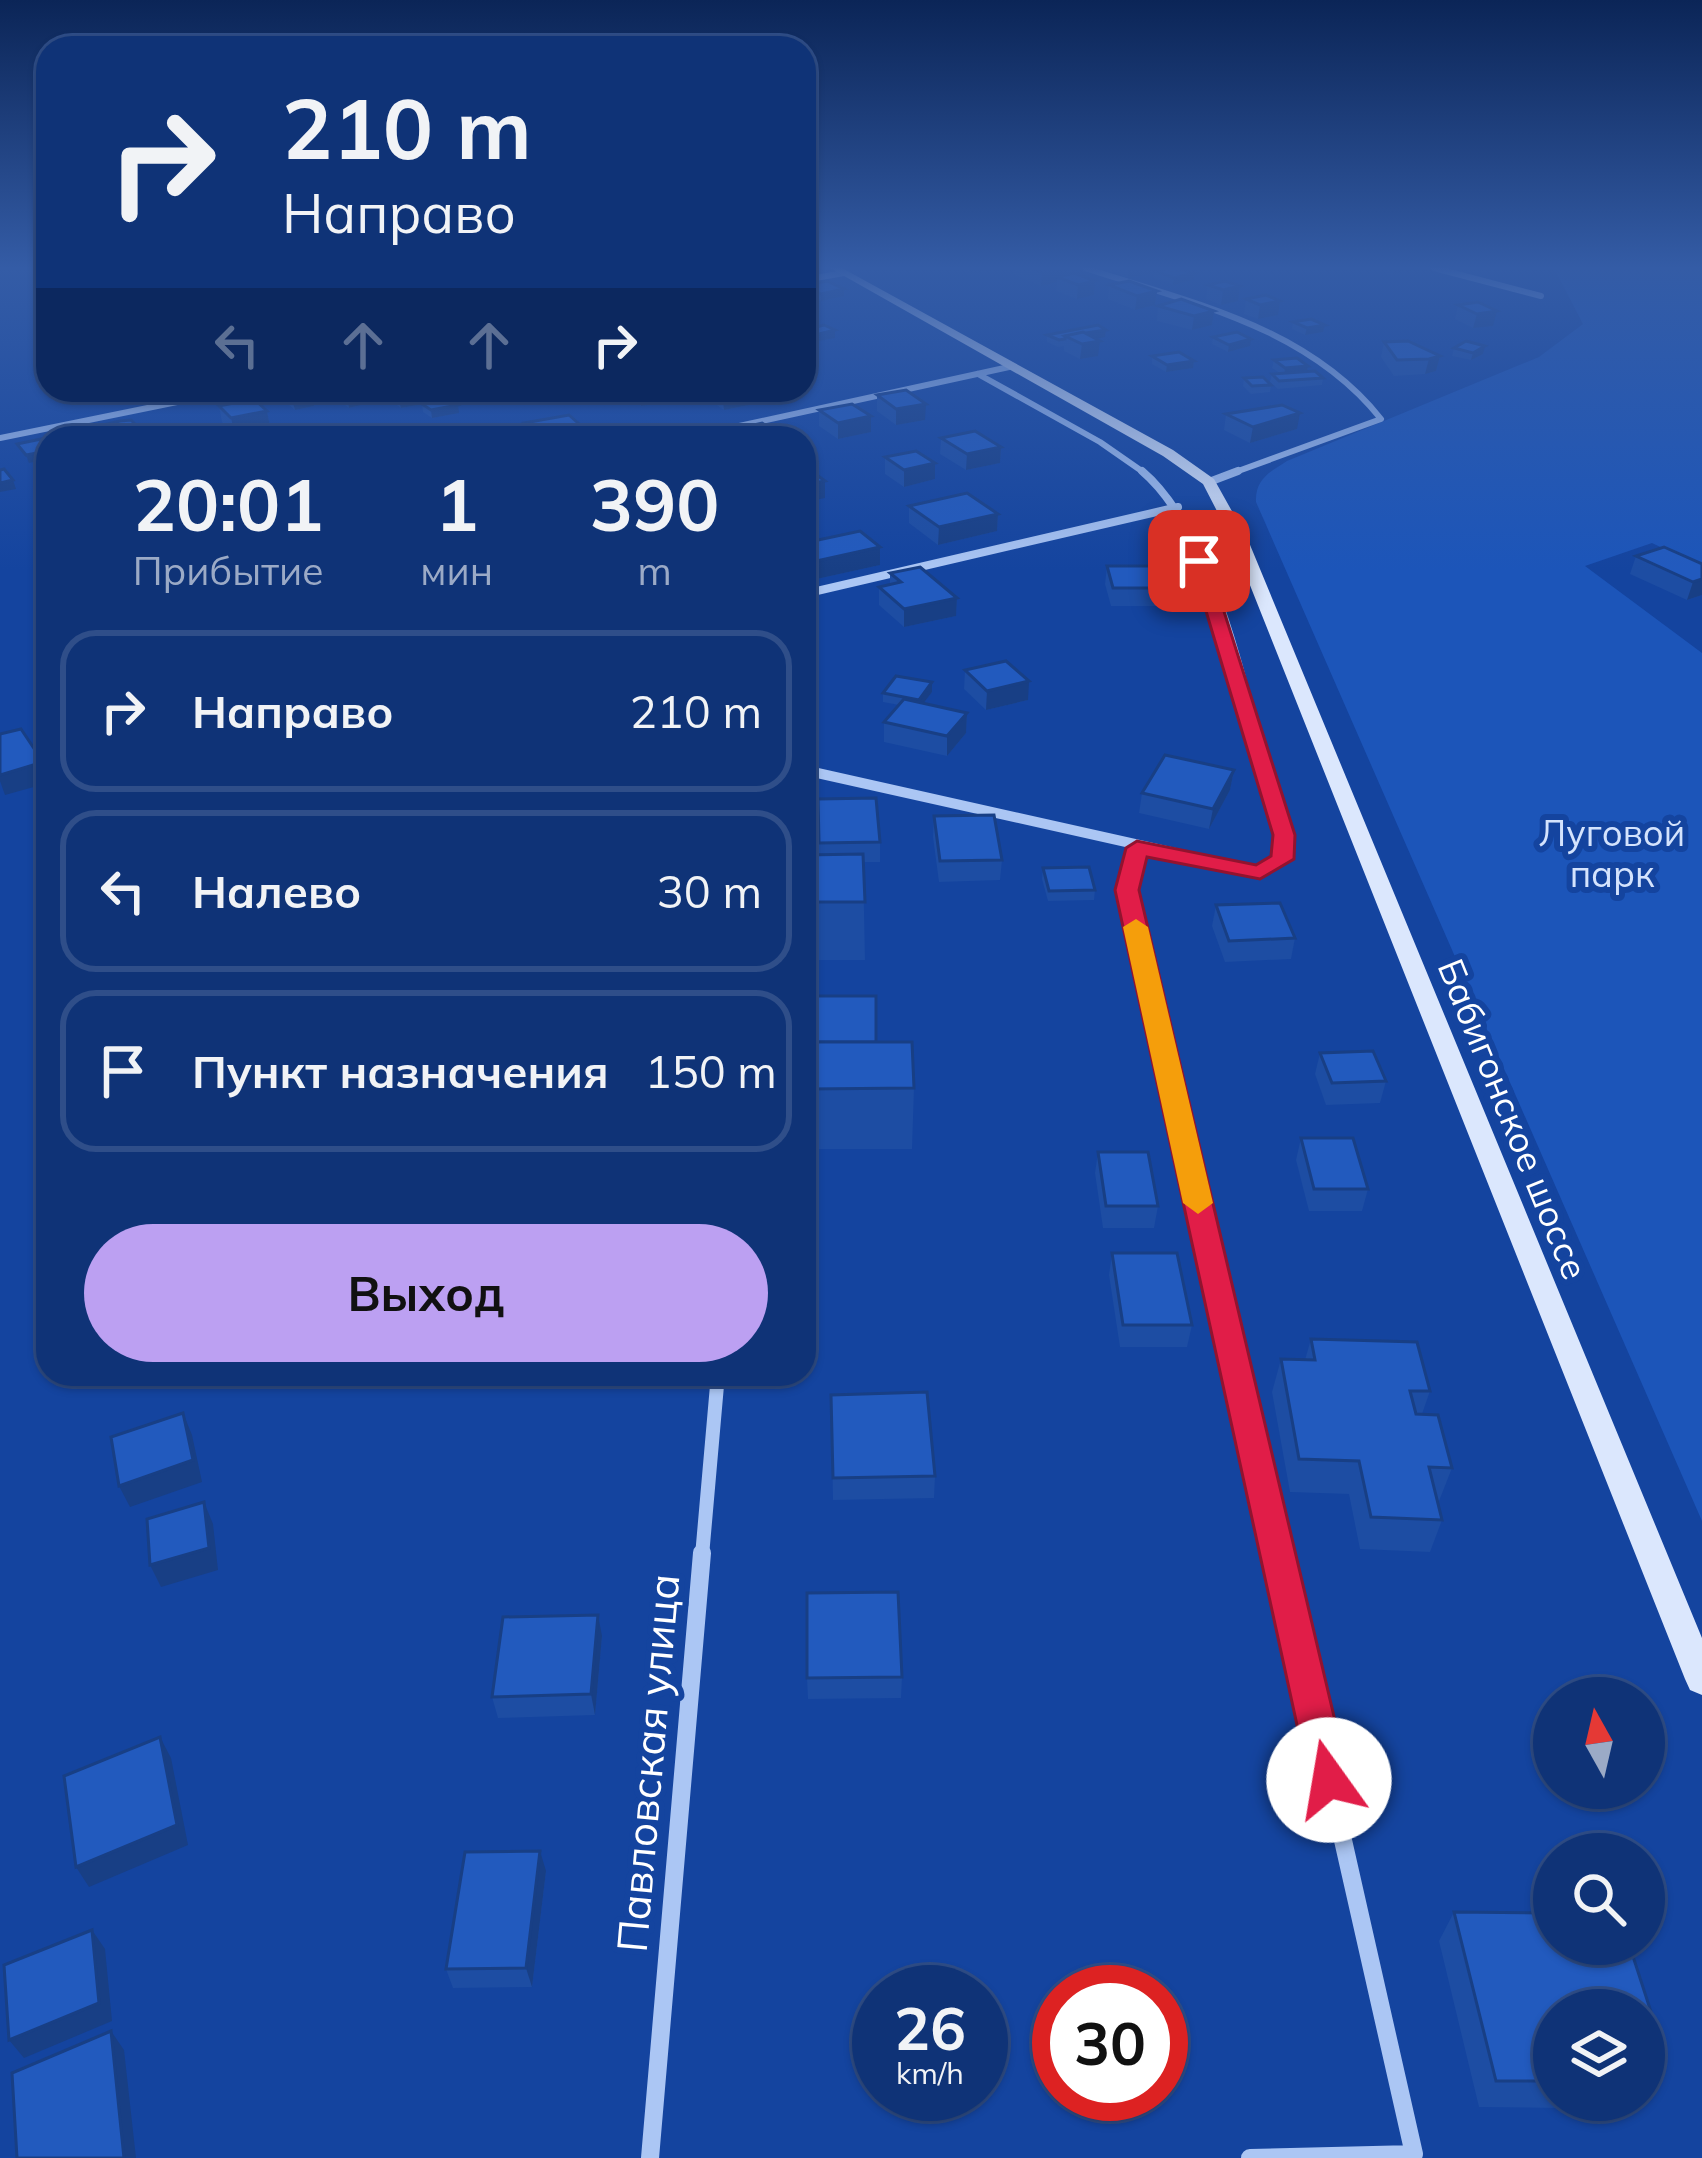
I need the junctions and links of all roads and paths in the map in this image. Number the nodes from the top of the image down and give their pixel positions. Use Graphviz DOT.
graph roads {
  1 [pos="1001,369"];
  2 [pos="1012,369"];
  3 [pos="1331,369"];
  4 [pos="977,374"];
  5 [pos="177,402"];
  6 [pos="59,426"];
  7 [pos="739,426"];
  8 [pos="36,431"];
  9 [pos="0,438"];
  10 [pos="1209,482"];
  11 [pos="1178,507"];
  12 [pos="816,591"];
  13 [pos="816,773"];
  14 [pos="1137,848"];
  15 [pos="717,1386"];
  16 [pos="1702,1679"];
  17 [pos="650,2158"];
  18 [pos="1250,2158"];
  1 -- 4 [label="street"];
  2 -- 10 [label="street"];
  3 -- 10 [label="street"];
  4 -- 7 [label="street"];
  4 -- 11 [label="street"];
  5 -- 6 [label="street"];
  8 -- 9 [label="street"];
  10 -- 16 [label="street, Бабигонское шоссе"];
  11 -- 12 [label="street"];
  11 -- 14 [label="street"];
  13 -- 14 [label="street"];
  14 -- 18 [label="street"];
  15 -- 17 [label="street, Павловская улица"];
}
